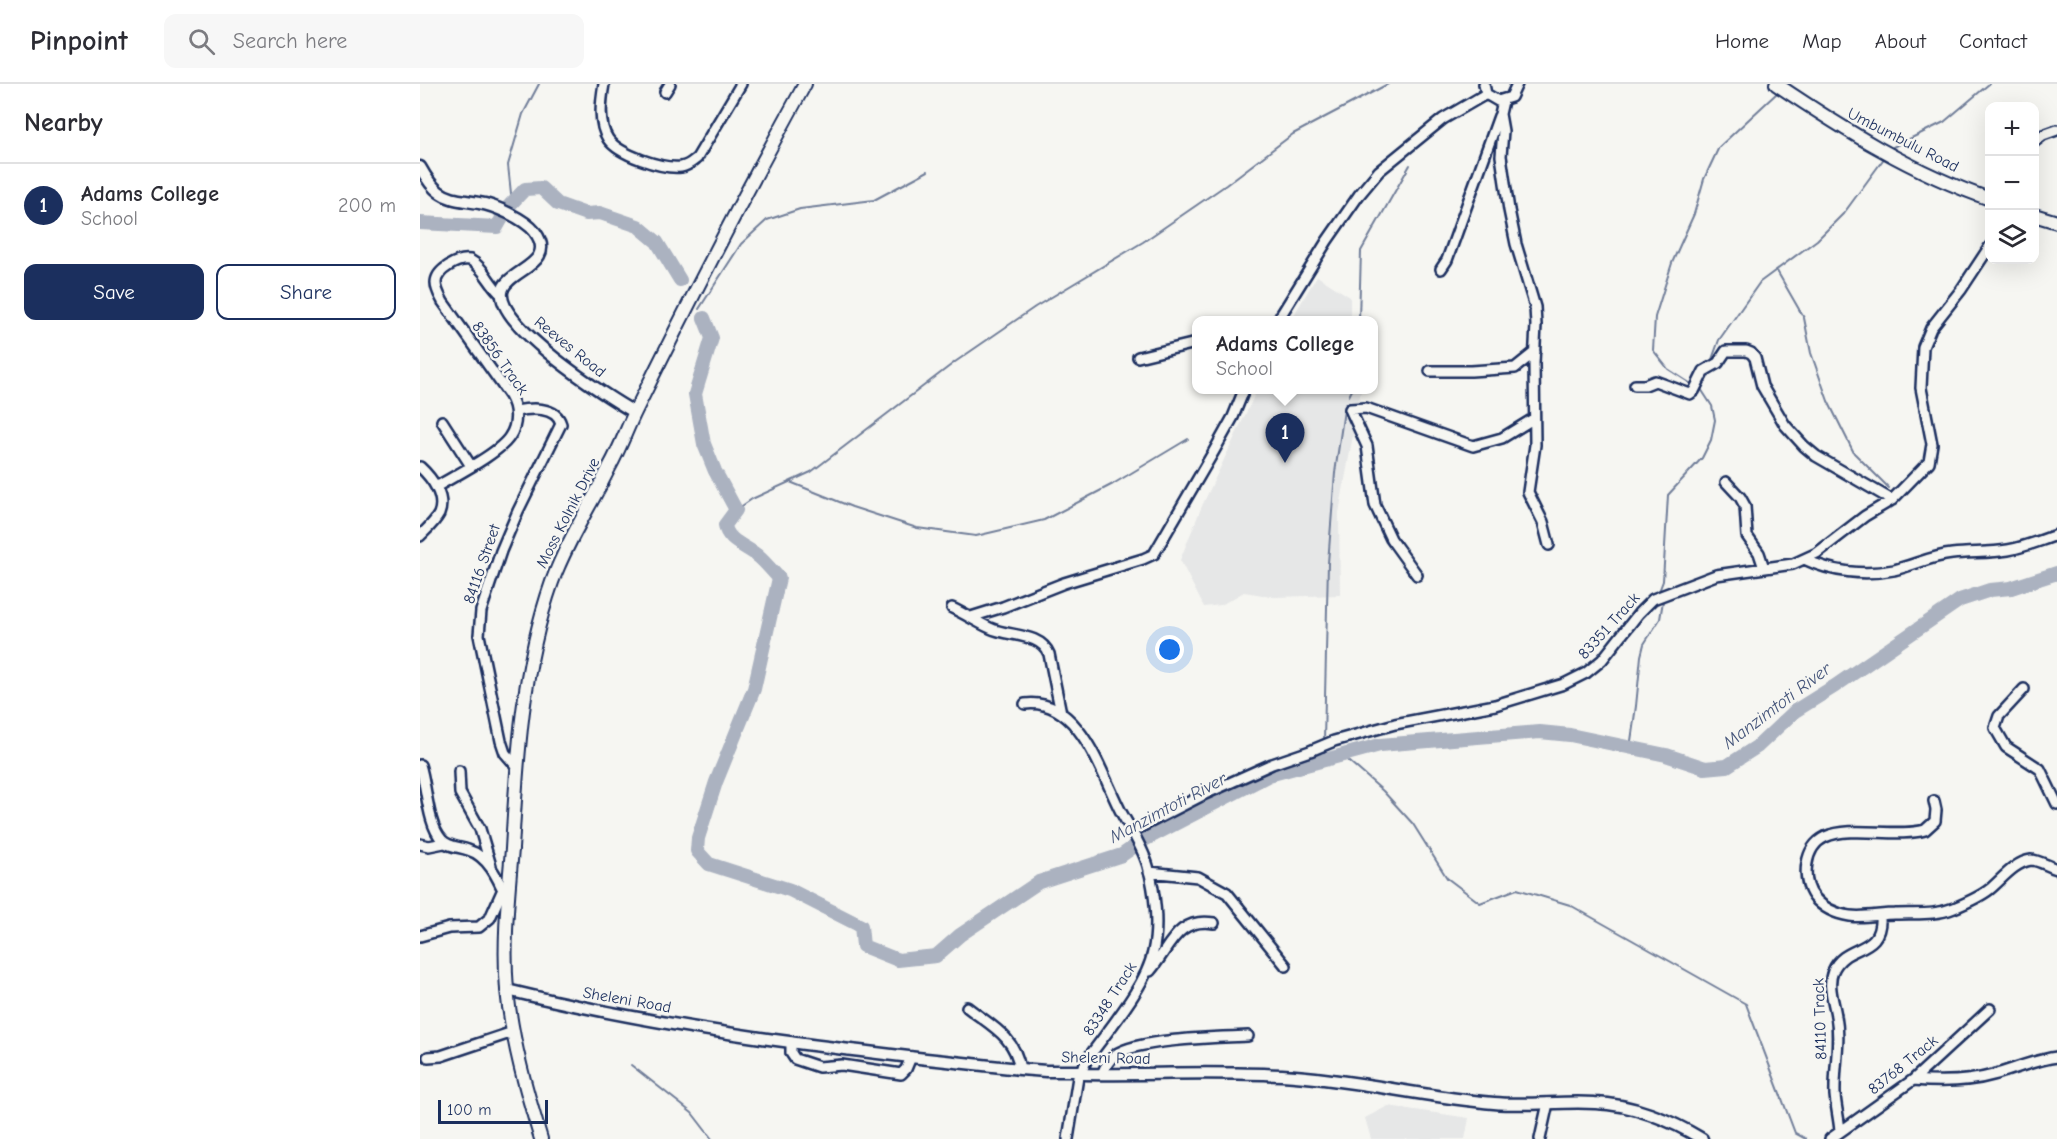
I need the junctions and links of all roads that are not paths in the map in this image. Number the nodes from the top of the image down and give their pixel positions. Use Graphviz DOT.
graph roads {
  1 [pos="604,84"];
  2 [pos="741,84"];
  3 [pos="805,84"];
  4 [pos="1484,84"];
  5 [pos="1517,84"];
  6 [pos="1776,84"];
  7 [pos="1486,94"];
  8 [pos="1503,101"];
  9 [pos="1500,114"];
  10 [pos="2057,130"];
  11 [pos="2039,138"];
  12 [pos="420,167"];
  13 [pos="1985,197"];
  14 [pos="2039,217"];
  15 [pos="2057,222"];
  16 [pos="1985,252"];
  17 [pos="1441,269"];
  18 [pos="501,294"];
  19 [pos="1281,316"];
  20 [pos="1192,344"];
  21 [pos="1534,352"];
  22 [pos="1138,357"];
  23 [pos="1515,368"];
  24 [pos="1430,371"];
  25 [pos="1534,377"];
  26 [pos="1635,385"];
  27 [pos="1242,394"];
  28 [pos="516,411"];
  29 [pos="634,412"];
  30 [pos="1533,419"];
  31 [pos="442,421"];
  32 [pos="471,465"];
  33 [pos="420,467"];
  34 [pos="1726,482"];
  35 [pos="436,488"];
  36 [pos="1892,500"];
  37 [pos="2057,535"];
  38 [pos="420,536"];
  39 [pos="1550,545"];
  40 [pos="1804,559"];
  41 [pos="1764,568"];
  42 [pos="1417,575"];
  43 [pos="952,608"];
  44 [pos="971,617"];
  45 [pos="2025,689"];
  46 [pos="1025,704"];
  47 [pos="1061,713"];
  48 [pos="420,765"];
  49 [pos="518,768"];
  50 [pos="459,771"];
  51 [pos="1934,801"];
  52 [pos="2057,804"];
  53 [pos="1135,835"];
  54 [pos="444,843"];
  55 [pos="420,844"];
  56 [pos="492,869"];
  57 [pos="2057,869"];
  58 [pos="1149,872"];
  59 [pos="503,889"];
  60 [pos="508,901"];
  61 [pos="1880,915"];
  62 [pos="1214,922"];
  63 [pos="420,936"];
  64 [pos="1286,966"];
  65 [pos="1144,977"];
  66 [pos="507,990"];
  67 [pos="967,1007"];
  68 [pos="1990,1009"];
  69 [pos="513,1032"];
  70 [pos="1248,1036"];
  71 [pos="791,1042"];
  72 [pos="428,1056"];
  73 [pos="911,1057"];
  74 [pos="2057,1057"];
  75 [pos="1020,1069"];
  76 [pos="1080,1072"];
  77 [pos="1102,1074"];
  78 [pos="1913,1080"];
  79 [pos="1548,1103"];
  80 [pos="1840,1131"];
  81 [pos="541,1139"];
  82 [pos="1068,1139"];
  83 [pos="1540,1139"];
  84 [pos="1702,1139"];
  85 [pos="1830,1139"];
  1 -- 2 [label="street"];
  3 -- 29 [label="main road, Moss Kolnik Drive"];
  4 -- 7 [label="street"];
  5 -- 8 [label="street"];
  6 -- 13 [label="main road, Umbumbulu Road"];
  7 -- 8 [label="street"];
  7 -- 19 [label="street"];
  8 -- 9 [label="street"];
  9 -- 17 [label="street"];
  9 -- 21 [label="street"];
  10 -- 11 [label="street"];
  12 -- 18 [label="street"];
  14 -- 15 [label="main road"];
  16 -- 36 [label="street, 83351 Track"];
  18 -- 28 [label="street, 83856 Track"];
  18 -- 29 [label="street, Reeves Road"];
  20 -- 22 [label="street"];
  21 -- 23 [label="street"];
  21 -- 25 [label="street"];
  23 -- 24 [label="street"];
  23 -- 25 [label="street"];
  25 -- 30 [label="street"];
  26 -- 36 [label="street"];
  27 -- 44 [label="street"];
  28 -- 32 [label="street, 83856 Track"];
  28 -- 49 [label="street, 84116 Street"];
  29 -- 49 [label="main road, Moss Kolnik Drive"];
  30 -- 39 [label="street"];
  30 -- 42 [label="street"];
  31 -- 32 [label="street"];
  32 -- 35 [label="street, 83856 Track"];
  33 -- 35 [label="street"];
  34 -- 41 [label="street"];
  35 -- 38 [label="street"];
  36 -- 40 [label="street, 83351 Track"];
  37 -- 40 [label="street"];
  40 -- 41 [label="street, 83351 Track"];
  41 -- 53 [label="street, 83351 Track"];
  43 -- 44 [label="street"];
  44 -- 47 [label="street"];
  45 -- 52 [label="street"];
  46 -- 47 [label="street, 83348 Track"];
  47 -- 53 [label="street, 83348 Track"];
  48 -- 54 [label="street"];
  49 -- 60 [label="main road, Moss Kolnik Drive"];
  50 -- 56 [label="street"];
  51 -- 61 [label="street"];
  53 -- 58 [label="street, 83348 Track"];
  54 -- 55 [label="street"];
  54 -- 56 [label="street"];
  56 -- 59 [label="street"];
  57 -- 61 [label="street"];
  58 -- 64 [label="street"];
  58 -- 65 [label="street, 83348 Track"];
  59 -- 60 [label="street"];
  59 -- 63 [label="street"];
  60 -- 66 [label="main road, Moss Kolnik Drive"];
  61 -- 80 [label="street, 84110 Track"];
  62 -- 65 [label="street"];
  65 -- 76 [label="street, 83348 Track"];
  66 -- 69 [label="main road, Moss Kolnik Drive"];
  66 -- 71 [label="street, Sheleni Road"];
  67 -- 75 [label="street"];
  68 -- 78 [label="street, 83768 Track"];
  69 -- 72 [label="street"];
  69 -- 81 [label="main road, Moss Kolnik Drive"];
  70 -- 77 [label="street"];
  71 -- 73 [label="street, Sheleni Road"];
  71 -- 73 [label="street"];
  73 -- 75 [label="street, Sheleni Road"];
  74 -- 78 [label="street"];
  75 -- 76 [label="street, Sheleni Road"];
  76 -- 77 [label="street, Sheleni Road"];
  76 -- 82 [label="street, 83348 Track"];
  77 -- 79 [label="street, Sheleni Road"];
  78 -- 80 [label="street, 83768 Track"];
  79 -- 83 [label="street"];
  79 -- 84 [label="street, Sheleni Road"];
  80 -- 85 [label="street, 83768 Track"];
}
